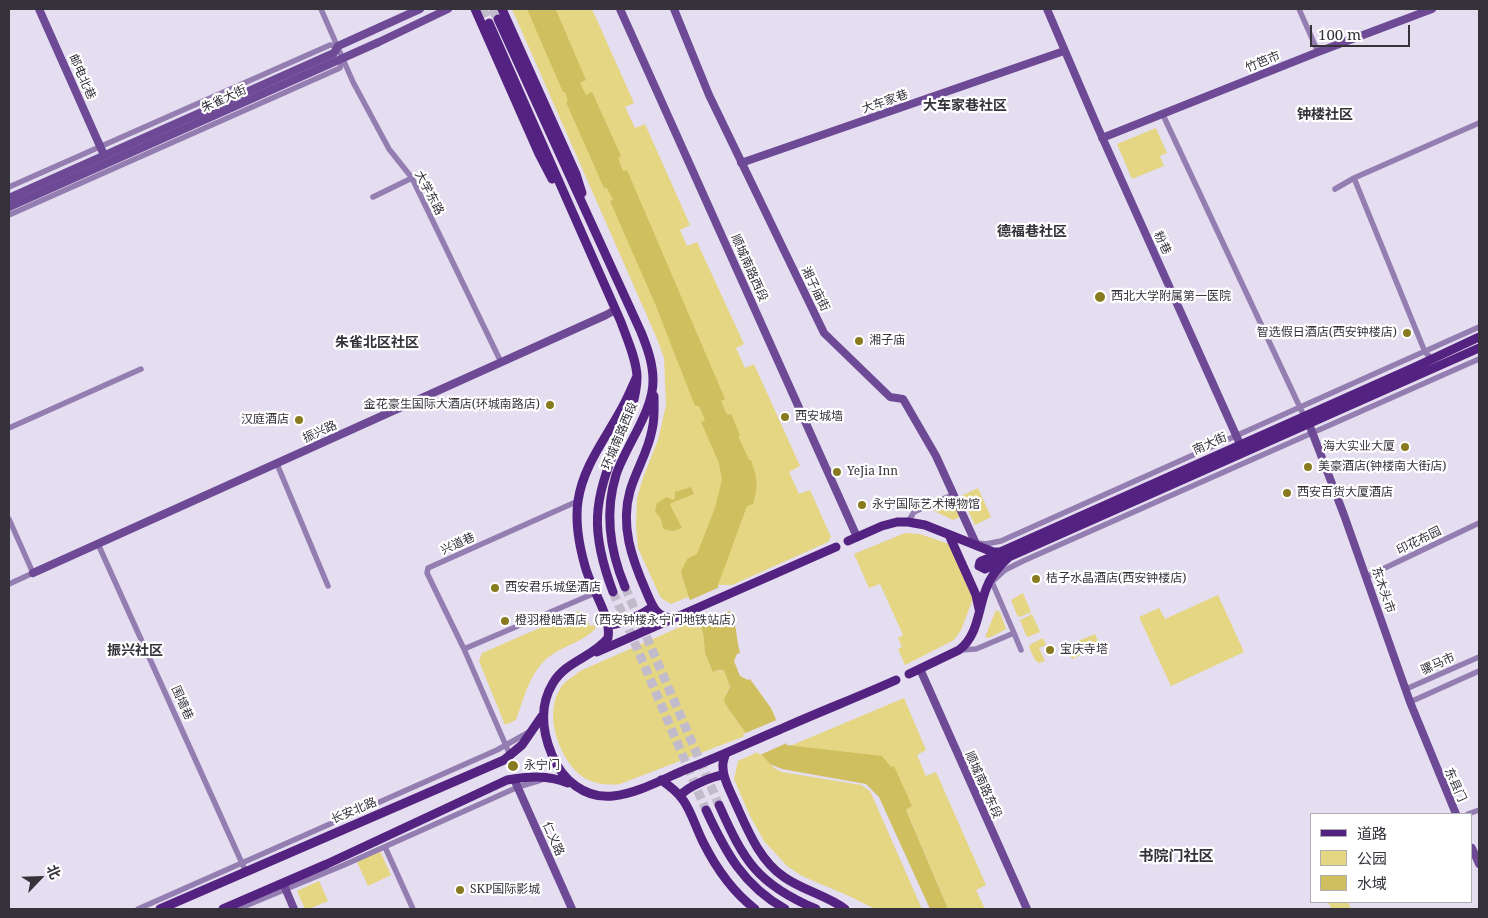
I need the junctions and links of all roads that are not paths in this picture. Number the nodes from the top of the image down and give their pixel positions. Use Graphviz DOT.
graph roads {
  1 [pos="39,9"];
  2 [pos="321,9"];
  3 [pos="420,9"];
  4 [pos="448,9"];
  5 [pos="475,9"];
  6 [pos="502,9"];
  7 [pos="620,9"];
  8 [pos="674,9"];
  9 [pos="1047,9"];
  10 [pos="1299,9"];
  11 [pos="1432,9"];
  12 [pos="338,46"];
  13 [pos="1064,51"];
  14 [pos="1318,52"];
  15 [pos="343,58"];
  16 [pos="1163,115"];
  17 [pos="1479,123"];
  18 [pos="1102,138"];
  19 [pos="100,147"];
  20 [pos="104,155"];
  21 [pos="741,163"];
  22 [pos="412,178"];
  23 [pos="1354,178"];
  24 [pos="9,187"];
  25 [pos="1335,189"];
  26 [pos="373,196"];
  27 [pos="9,198"];
  28 [pos="9,207"];
  29 [pos="9,216"];
  30 [pos="587,216"];
  31 [pos="582,235"];
  32 [pos="615,310"];
  33 [pos="1479,327"];
  34 [pos="1479,337"];
  35 [pos="1479,348"];
  36 [pos="1425,352"];
  37 [pos="1479,358"];
  38 [pos="1432,359"];
  39 [pos="501,362"];
  40 [pos="141,369"];
  41 [pos="637,376"];
  42 [pos="654,381"];
  43 [pos="1300,407"];
  44 [pos="1309,424"];
  45 [pos="9,428"];
  46 [pos="1238,440"];
  47 [pos="277,464"];
  48 [pos="954,494"];
  49 [pos="578,501"];
  50 [pos="9,518"];
  51 [pos="908,522"];
  52 [pos="1479,523"];
  53 [pos="857,537"];
  54 [pos="954,537"];
  55 [pos="848,541"];
  56 [pos="98,544"];
  57 [pos="976,544"];
  58 [pos="836,547"];
  59 [pos="1010,547"];
  60 [pos="1009,558"];
  61 [pos="34,573"];
  62 [pos="1366,577"];
  63 [pos="990,582"];
  64 [pos="9,584"];
  65 [pos="328,586"];
  66 [pos="625,587"];
  67 [pos="613,592"];
  68 [pos="595,593"];
  69 [pos="653,606"];
  70 [pos="980,609"];
  71 [pos="676,618"];
  72 [pos="608,625"];
  73 [pos="1014,633"];
  74 [pos="464,650"];
  75 [pos="959,650"];
  76 [pos="1021,650"];
  77 [pos="1479,657"];
  78 [pos="579,660"];
  79 [pos="920,669"];
  80 [pos="1479,671"];
  81 [pos="909,674"];
  82 [pos="896,680"];
  83 [pos="1406,689"];
  84 [pos="1410,702"];
  85 [pos="542,715"];
  86 [pos="536,725"];
  87 [pos="506,745"];
  88 [pos="726,753"];
  89 [pos="510,755"];
  90 [pos="1434,764"];
  91 [pos="724,775"];
  92 [pos="661,780"];
  93 [pos="516,783"];
  94 [pos="571,784"];
  95 [pos="681,795"];
  96 [pos="719,805"];
  97 [pos="706,810"];
  98 [pos="1456,813"];
  99 [pos="385,847"];
  100 [pos="1473,850"];
  101 [pos="1479,864"];
  102 [pos="244,867"];
  103 [pos="284,886"];
  104 [pos="138,909"];
  105 [pos="160,909"];
  106 [pos="223,909"];
  107 [pos="238,909"];
  108 [pos="294,909"];
  109 [pos="413,909"];
  110 [pos="572,909"];
  111 [pos="755,909"];
  112 [pos="785,909"];
  113 [pos="816,909"];
  114 [pos="844,909"];
  115 [pos="1027,909"];
  1 -- 19 [label="street, 邮电北巷"];
  2 -- 12 [label="street, 大学东路"];
  3 -- 12 [label="street, 朱雀大街"];
  4 -- 15 [label="street, 朱雀大街"];
  5 -- 31 [label="main road, 环城南路西段"];
  6 -- 30 [label="main road, 环城南路西段"];
  7 -- 53 [label="street, 顺城南路西段"];
  8 -- 21 [label="street, 湘子庙街"];
  9 -- 13 [label="street, 粉巷"];
  10 -- 14 [label="street"];
  11 -- 14 [label="street, 竹笆市"];
  12 -- 15 [label="street, 大学东路"];
  12 -- 19 [label="street"];
  12 -- 20 [label="street, 朱雀大街"];
  13 -- 18 [label="street, 粉巷"];
  13 -- 21 [label="street, 大车家巷"];
  14 -- 16 [label="street, 竹笆市"];
  15 -- 22 [label="street, 大学东路"];
  15 -- 28 [label="street, 朱雀大街"];
  15 -- 29 [label="street"];
  16 -- 18 [label="street, 竹笆市"];
  16 -- 43 [label="street"];
  17 -- 23 [label="street"];
  18 -- 46 [label="street, 粉巷"];
  19 -- 20 [label="street, 邮电北巷"];
  19 -- 24 [label="street"];
  20 -- 27 [label="street, 朱雀大街"];
  21 -- 48 [label="street, 湘子庙街"];
  22 -- 26 [label="street"];
  22 -- 39 [label="street, 大学东路"];
  23 -- 25 [label="street"];
  23 -- 36 [label="street"];
  30 -- 31 [label="main road, 环城南路西段"];
  30 -- 42 [label="main road, 环城南路西段"];
  31 -- 32 [label="main road, 环城南路西段"];
  32 -- 39 [label="street, 振兴路"];
  32 -- 41 [label="main road, 环城南路西段"];
  33 -- 36 [label="street"];
  34 -- 38 [label="main road, 南大街"];
  35 -- 44 [label="main road, 南大街"];
  36 -- 38 [label="street"];
  36 -- 43 [label="street"];
  37 -- 44 [label="street"];
  38 -- 44 [label="main road, 南大街"];
  39 -- 47 [label="street, 振兴路"];
  40 -- 45 [label="street"];
  41 -- 49 [label="main road"];
  41 -- 67 [label="main road, 环城南路西段"];
  42 -- 66 [label="main road, 环城南路西段"];
  42 -- 69 [label="main road"];
  43 -- 44 [label="street"];
  43 -- 46 [label="street"];
  44 -- 46 [label="main road, 南大街"];
  44 -- 60 [label="main road, 南大街"];
  44 -- 62 [label="street, 东木头市"];
  44 -- 63 [label="street"];
  46 -- 57 [label="street"];
  46 -- 59 [label="main road, 南大街"];
  47 -- 56 [label="street, 振兴路"];
  47 -- 65 [label="street"];
  48 -- 51 [label="street"];
  48 -- 57 [label="street, 湘子庙街"];
  49 -- 68 [label="main road"];
  49 -- 74 [label="street, 兴道巷"];
  50 -- 61 [label="street"];
  51 -- 53 [label="main road"];
  51 -- 54 [label="main road, 南大街"];
  52 -- 62 [label="street, 印花布园"];
  53 -- 55 [label="main road"];
  54 -- 57 [label="main road, 南大街"];
  54 -- 70 [label="main road"];
  56 -- 61 [label="street, 振兴路"];
  56 -- 102 [label="street, 围墙巷"];
  57 -- 59 [label="main road, 南大街"];
  58 -- 71 [label="main road"];
  59 -- 60 [label="main road"];
  60 -- 63 [label="main road, 南大街"];
  61 -- 64 [label="street"];
  62 -- 83 [label="street, 东木头市"];
  63 -- 70 [label="main road, 南大街"];
  63 -- 73 [label="street"];
  68 -- 72 [label="main road"];
  68 -- 74 [label="street"];
  69 -- 71 [label="main road"];
  69 -- 72 [label="main road"];
  70 -- 75 [label="main road, 南大街"];
  71 -- 78 [label="main road"];
  72 -- 78 [label="main road"];
  73 -- 75 [label="street"];
  73 -- 76 [label="street"];
  74 -- 87 [label="street, 兴道巷"];
  75 -- 79 [label="main road"];
  77 -- 83 [label="street, 骡马市"];
  78 -- 85 [label="main road, 长安北路"];
  79 -- 81 [label="main road"];
  79 -- 115 [label="street, 顺城南路东段"];
  80 -- 84 [label="street, 骡马市"];
  82 -- 88 [label="main road"];
  83 -- 84 [label="street, 东木头市"];
  84 -- 90 [label="street, 东木头市"];
  85 -- 86 [label="main road, 长安北路"];
  85 -- 94 [label="main road"];
  86 -- 87 [label="street"];
  86 -- 89 [label="main road, 长安北路"];
  87 -- 89 [label="street, 兴道巷"];
  87 -- 102 [label="street"];
  88 -- 91 [label="main road"];
  88 -- 92 [label="main road"];
  89 -- 102 [label="main road, 长安北路"];
  90 -- 98 [label="street, 东县门"];
  91 -- 95 [label="main road"];
  91 -- 114 [label="main road"];
  92 -- 94 [label="main road"];
  92 -- 95 [label="main road"];
  93 -- 94 [label="main road"];
  93 -- 99 [label="street"];
  93 -- 103 [label="main road"];
  93 -- 110 [label="street, 仁义路"];
  95 -- 111 [label="main road"];
  96 -- 113 [label="main road"];
  97 -- 112 [label="main road"];
  99 -- 103 [label="street"];
  99 -- 109 [label="street"];
  100 -- 101 [label="street"];
  102 -- 104 [label="street"];
  102 -- 105 [label="main road, 长安北路"];
  103 -- 106 [label="main road"];
  103 -- 107 [label="street"];
  103 -- 108 [label="street"];
}
